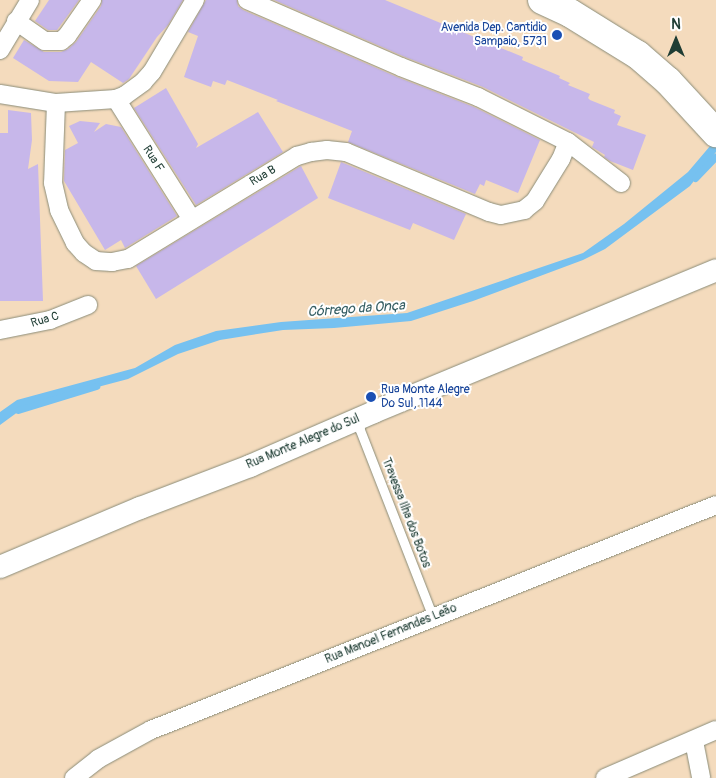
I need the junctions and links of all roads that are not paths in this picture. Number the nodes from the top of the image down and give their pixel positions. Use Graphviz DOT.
graph roads {
  1 [pos="30,0"];
  2 [pos="92,0"];
  3 [pos="195,0"];
  4 [pos="247,0"];
  5 [pos="542,0"];
  6 [pos="16,21"];
  7 [pos="0,50"];
  8 [pos="0,94"];
  9 [pos="116,99"];
  10 [pos="56,103"];
  11 [pos="716,133"];
  12 [pos="568,142"];
  13 [pos="621,183"];
  14 [pos="191,218"];
  15 [pos="716,270"];
  16 [pos="88,305"];
  17 [pos="0,330"];
  18 [pos="359,418"];
  19 [pos="716,504"];
  20 [pos="2,569"];
  21 [pos="433,617"];
  22 [pos="716,730"];
  23 [pos="694,741"];
  24 [pos="74,778"];
  25 [pos="606,778"];
  26 [pos="701,778"];
  1 -- 6 [label="street"];
  2 -- 6 [label="street"];
  3 -- 9 [label="street"];
  4 -- 12 [label="street"];
  5 -- 11 [label="main road"];
  6 -- 7 [label="street"];
  8 -- 10 [label="street"];
  9 -- 10 [label="street"];
  9 -- 14 [label="street, Rua F"];
  10 -- 14 [label="street, Rua B"];
  12 -- 13 [label="street"];
  12 -- 14 [label="street, Rua B"];
  15 -- 18 [label="street, Rua Monte Alegre do Sul"];
  16 -- 17 [label="street, Rua C"];
  18 -- 20 [label="street, Rua Monte Alegre do Sul"];
  18 -- 21 [label="lane, Travessa Ilha dos Botos"];
  19 -- 21 [label="street, Rua Manoel Fernandes Leão"];
  21 -- 24 [label="street, Rua Manoel Fernandes Leão"];
  22 -- 23 [label="street"];
  23 -- 25 [label="street"];
  23 -- 26 [label="street"];
}
